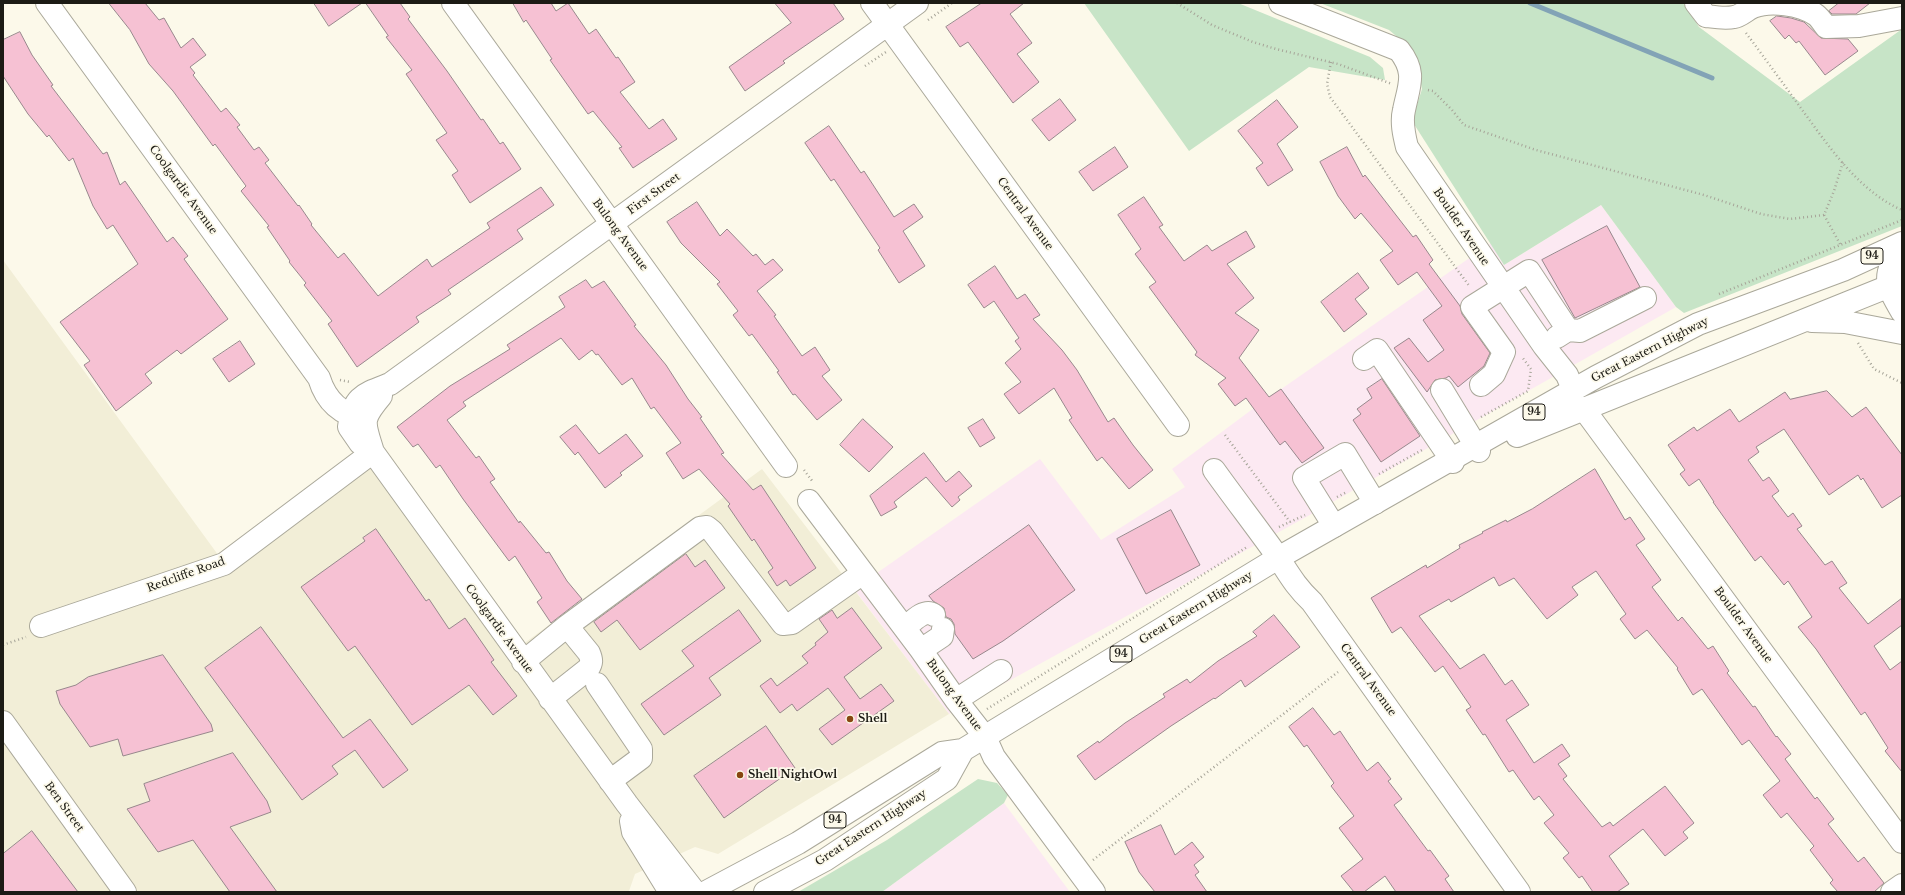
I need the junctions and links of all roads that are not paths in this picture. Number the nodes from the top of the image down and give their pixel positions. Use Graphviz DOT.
graph roads {
  1 [pos="47,3"];
  2 [pos="453,3"];
  3 [pos="872,3"];
  4 [pos="917,3"];
  5 [pos="1280,3"];
  6 [pos="1701,10"];
  7 [pos="1902,18"];
  8 [pos="894,33"];
  9 [pos="612,224"];
  10 [pos="1902,243"];
  11 [pos="1902,248"];
  12 [pos="1896,284"];
  13 [pos="1503,287"];
  14 [pos="1645,298"];
  15 [pos="1902,312"];
  16 [pos="1800,322"];
  17 [pos="1568,330"];
  18 [pos="1902,333"];
  19 [pos="1544,346"];
  20 [pos="1364,359"];
  21 [pos="1481,385"];
  22 [pos="1442,390"];
  23 [pos="1578,398"];
  24 [pos="359,412"];
  25 [pos="1178,426"];
  26 [pos="1477,448"];
  27 [pos="373,452"];
  28 [pos="1453,461"];
  29 [pos="794,466"];
  30 [pos="1214,470"];
  31 [pos="812,493"];
  32 [pos="1375,503"];
  33 [pos="1334,526"];
  34 [pos="1278,558"];
  35 [pos="863,572"];
  36 [pos="41,626"];
  37 [pos="567,626"];
  38 [pos="904,628"];
  39 [pos="921,650"];
  40 [pos="523,662"];
  41 [pos="1000,671"];
  42 [pos="596,684"];
  43 [pos="963,696"];
  44 [pos="550,699"];
  45 [pos="3,722"];
  46 [pos="985,736"];
  47 [pos="963,750"];
  48 [pos="610,781"];
  49 [pos="627,804"];
  50 [pos="1902,842"];
  51 [pos="1902,885"];
  52 [pos="125,892"];
  53 [pos="670,892"];
  54 [pos="695,892"];
  55 [pos="706,892"];
  56 [pos="765,892"];
  57 [pos="1094,892"];
  58 [pos="1519,892"];
  59 [pos="1892,892"];
  1 -- 24 [label="main road, Coolgardie Avenue"];
  2 -- 9 [label="main road, Bulong Avenue"];
  3 -- 8 [label="main road, Central Avenue"];
  4 -- 8 [label="main road, First Street"];
  5 -- 13 [label="main road, Boulder Avenue"];
  6 -- 7 [label="main road"];
  8 -- 9 [label="main road, First Street"];
  8 -- 25 [label="main road, Central Avenue"];
  9 -- 24 [label="main road, First Street"];
  9 -- 29 [label="main road, Bulong Avenue"];
  10 -- 23 [label="main road, Great Eastern Highway / 94"];
  11 -- 12 [label="main road"];
  12 -- 15 [label="main road"];
  12 -- 16 [label="main road, Great Eastern Highway / 94"];
  13 -- 17 [label="main road"];
  13 -- 19 [label="main road, Boulder Avenue"];
  13 -- 21 [label="main road"];
  14 -- 17 [label="main road"];
  16 -- 18 [label="main road"];
  16 -- 23 [label="main road, Great Eastern Highway / 94"];
  17 -- 19 [label="main road"];
  19 -- 23 [label="main road, Boulder Avenue"];
  20 -- 28 [label="main road"];
  22 -- 26 [label="main road"];
  23 -- 26 [label="main road, Great Eastern Highway / 94"];
  23 -- 50 [label="main road, Boulder Avenue"];
  24 -- 27 [label="main road, Coolgardie Avenue"];
  26 -- 28 [label="main road, Great Eastern Highway / 94"];
  27 -- 36 [label="main road, Redcliffe Road"];
  27 -- 40 [label="main road, Coolgardie Avenue"];
  28 -- 32 [label="main road, Great Eastern Highway / 94"];
  30 -- 34 [label="main road, Central Avenue"];
  31 -- 35 [label="main road, Bulong Avenue"];
  32 -- 33 [label="main road, Great Eastern Highway / 94"];
  32 -- 33 [label="main road"];
  33 -- 34 [label="main road, Great Eastern Highway / 94"];
  34 -- 46 [label="main road, Great Eastern Highway / 94"];
  34 -- 58 [label="main road, Central Avenue"];
  35 -- 37 [label="main road"];
  35 -- 38 [label="main road, Bulong Avenue"];
  37 -- 40 [label="main road"];
  37 -- 44 [label="main road"];
  38 -- 39 [label="main road, Bulong Avenue"];
  38 -- 39 [label="main road"];
  39 -- 43 [label="main road, Bulong Avenue"];
  40 -- 44 [label="main road, Coolgardie Avenue"];
  41 -- 43 [label="main road"];
  42 -- 48 [label="main road"];
  43 -- 46 [label="main road, Bulong Avenue"];
  44 -- 48 [label="main road, Coolgardie Avenue"];
  45 -- 52 [label="main road, Ben Street"];
  46 -- 47 [label="main road, Great Eastern Highway / 94"];
  46 -- 57 [label="main road, Bulong Avenue"];
  47 -- 55 [label="main road, Great Eastern Highway / 94"];
  47 -- 56 [label="main road, Great Eastern Highway / 94"];
  48 -- 49 [label="main road, Coolgardie Avenue"];
  49 -- 53 [label="main road, Coolgardie Avenue"];
  49 -- 54 [label="main road, Coolgardie Avenue"];
  51 -- 59 [label="main road"];
}
